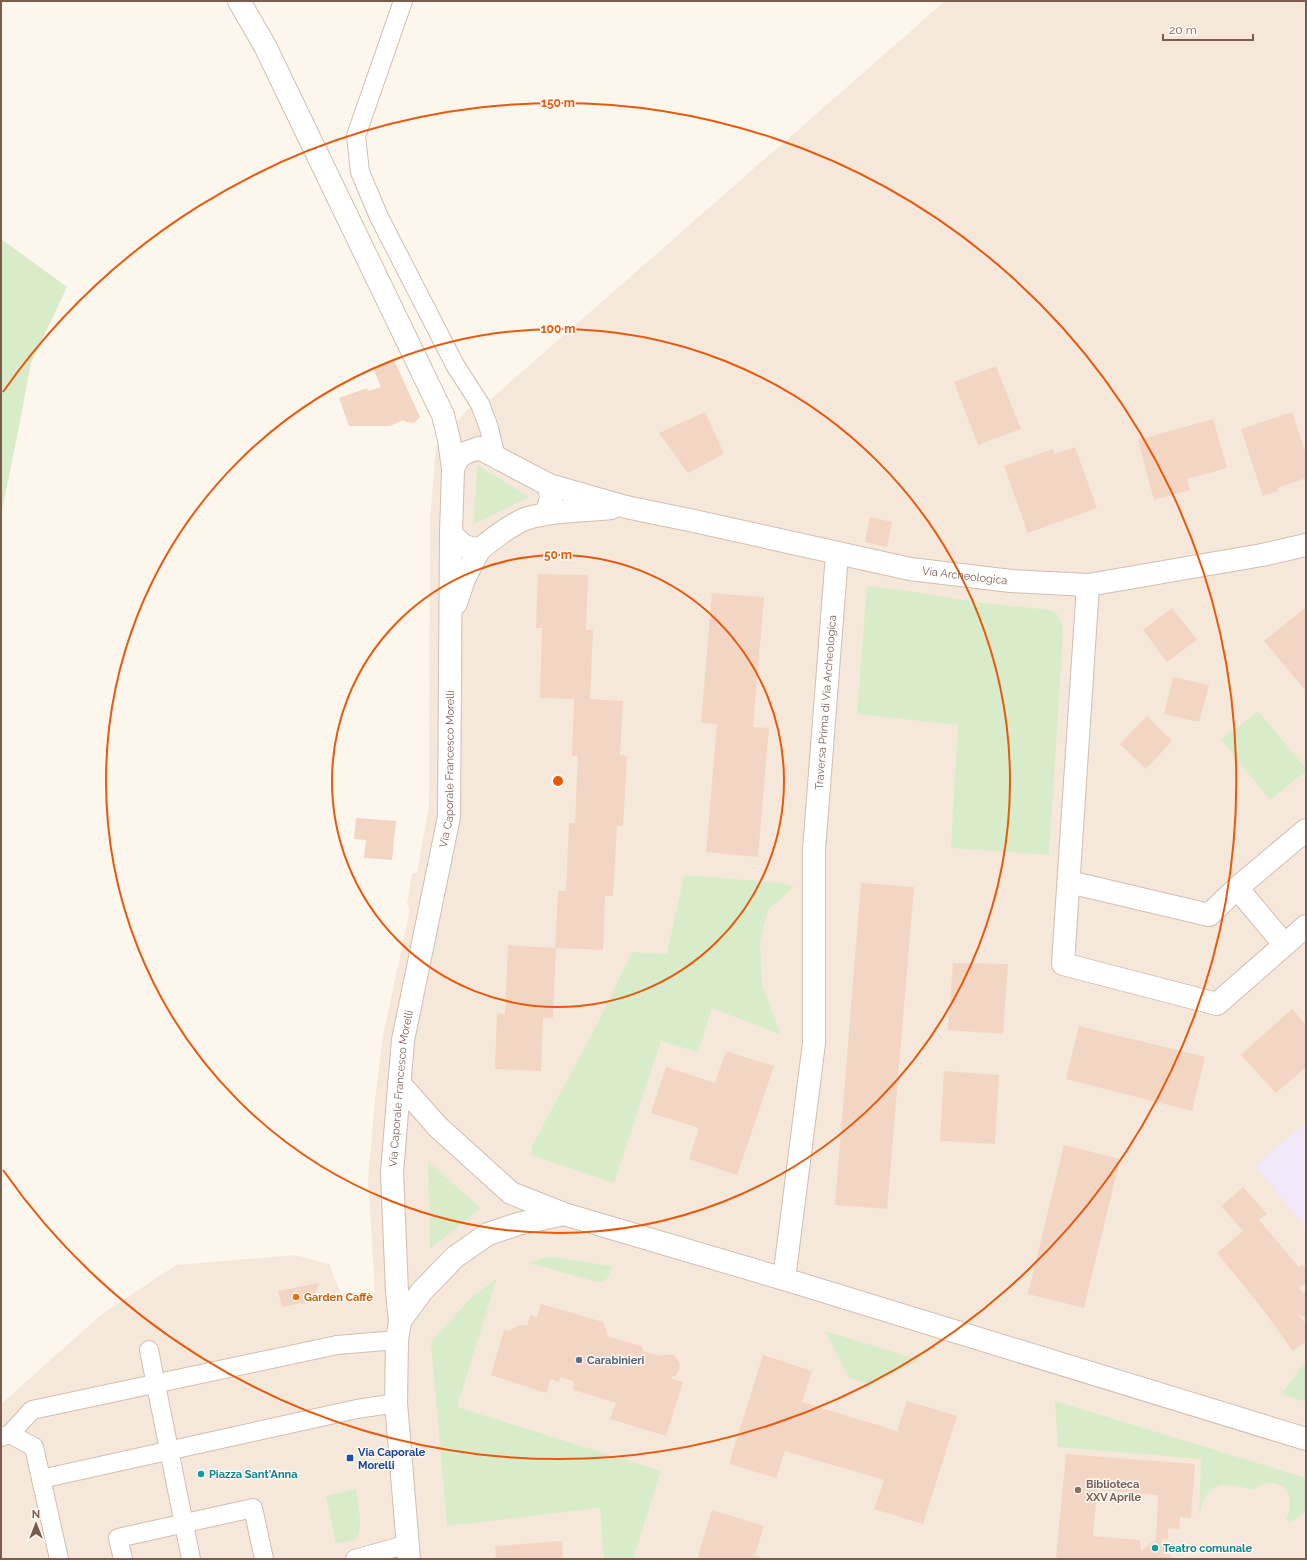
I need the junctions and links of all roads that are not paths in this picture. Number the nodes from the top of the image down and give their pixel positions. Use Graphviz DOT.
graph roads {
  1 [pos="239,1"];
  2 [pos="403,1"];
  3 [pos="442,415"];
  4 [pos="487,453"];
  5 [pos="452,469"];
  6 [pos="549,486"];
  7 [pos="626,507"];
  8 [pos="547,514"];
  9 [pos="451,534"];
  10 [pos="1306,545"];
  11 [pos="479,550"];
  12 [pos="837,554"];
  13 [pos="1088,585"];
  14 [pos="450,621"];
  15 [pos="1306,830"];
  16 [pos="1069,882"];
  17 [pos="1237,888"];
  18 [pos="1306,926"];
  19 [pos="1284,944"];
  20 [pos="399,1083"];
  21 [pos="564,1214"];
  22 [pos="784,1280"];
  23 [pos="398,1331"];
  24 [pos="150,1350"];
  25 [pos="156,1383"];
  26 [pos="396,1403"];
  27 [pos="6,1436"];
  28 [pos="1306,1439"];
  29 [pos="170,1451"];
  30 [pos="41,1479"];
  31 [pos="184,1523"];
  32 [pos="408,1551"];
  33 [pos="59,1559"];
  34 [pos="123,1559"];
  35 [pos="191,1559"];
  36 [pos="264,1559"];
  37 [pos="355,1559"];
  1 -- 3 [label="street"];
  2 -- 4 [label="lane"];
  3 -- 4 [label="street"];
  3 -- 5 [label="street, Via Caporale Francesco Morelli"];
  4 -- 5 [label="street"];
  4 -- 6 [label="street"];
  5 -- 9 [label="street, Via Caporale Francesco Morelli"];
  6 -- 7 [label="street"];
  6 -- 8 [label="street"];
  7 -- 8 [label="street"];
  7 -- 12 [label="street, Via Archeologica"];
  8 -- 11 [label="street"];
  9 -- 11 [label="street"];
  9 -- 14 [label="street, Via Caporale Francesco Morelli"];
  10 -- 13 [label="street, Via Archeologica"];
  11 -- 14 [label="street"];
  12 -- 13 [label="street, Via Archeologica"];
  12 -- 22 [label="street, Traversa Prima di Via Archeologica"];
  13 -- 16 [label="street"];
  14 -- 20 [label="street, Via Caporale Francesco Morelli"];
  15 -- 17 [label="street"];
  16 -- 17 [label="street"];
  16 -- 19 [label="street"];
  17 -- 19 [label="street"];
  18 -- 19 [label="street"];
  20 -- 21 [label="street"];
  20 -- 23 [label="street, Via Caporale Francesco Morelli"];
  21 -- 22 [label="street"];
  21 -- 23 [label="street"];
  22 -- 28 [label="street"];
  23 -- 25 [label="lane"];
  23 -- 26 [label="street, Via Caporale Francesco Morelli"];
  24 -- 25 [label="lane"];
  25 -- 27 [label="lane"];
  25 -- 29 [label="lane"];
  26 -- 29 [label="lane"];
  26 -- 32 [label="street, Via Caporale Francesco Morelli"];
  27 -- 30 [label="lane"];
  29 -- 30 [label="lane"];
  29 -- 31 [label="lane"];
  30 -- 33 [label="lane"];
  31 -- 34 [label="lane"];
  31 -- 35 [label="lane"];
  31 -- 36 [label="lane"];
  32 -- 37 [label="lane"];
}
